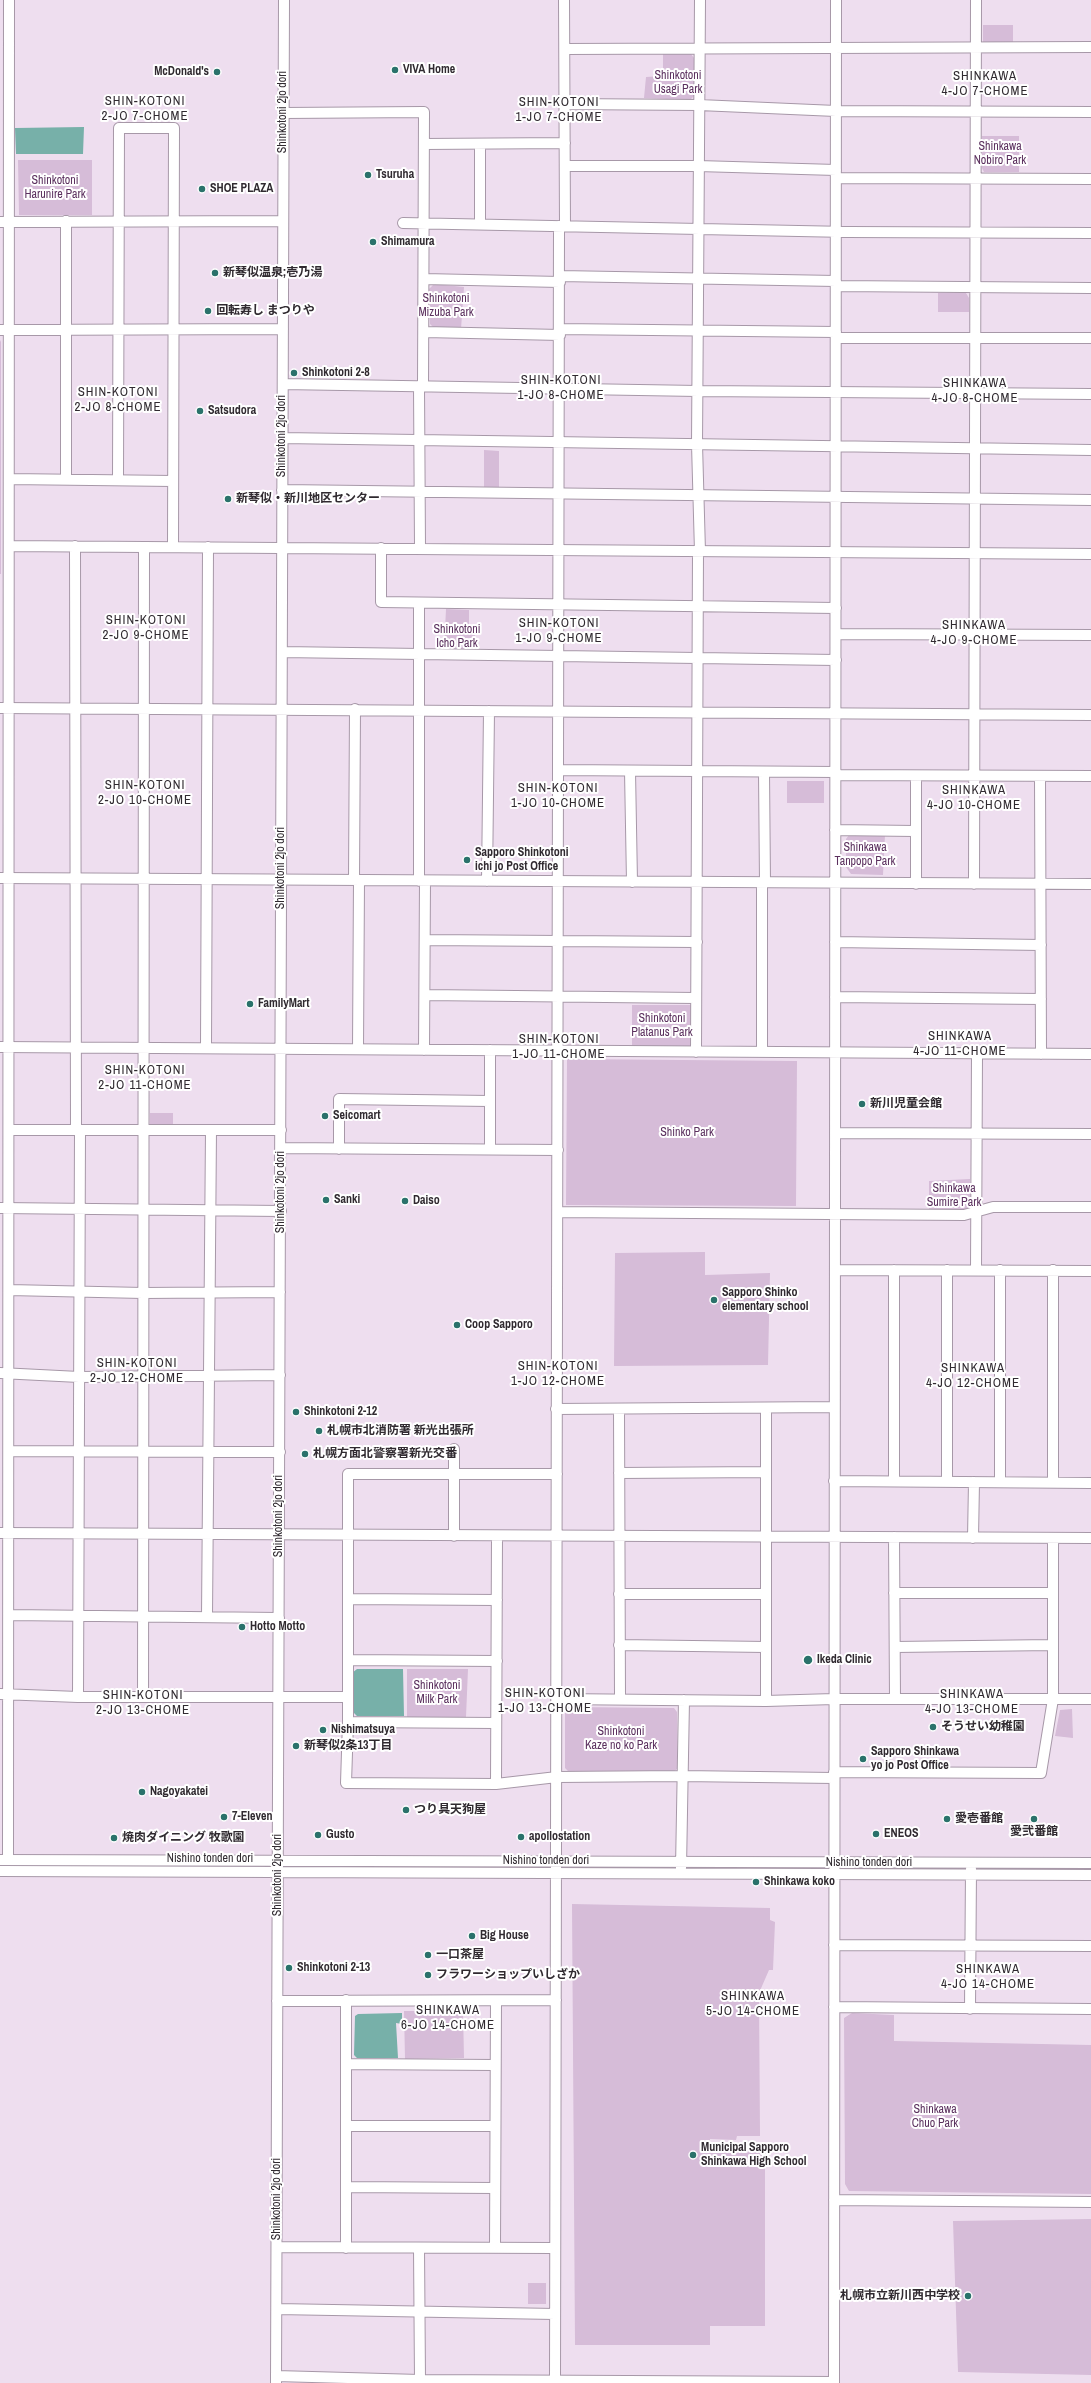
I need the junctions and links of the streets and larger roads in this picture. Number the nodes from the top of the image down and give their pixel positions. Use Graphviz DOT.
graph roads {
  1 [pos="10,0"];
  2 [pos="284,0"];
  3 [pos="564,0"];
  4 [pos="700,0"];
  5 [pos="836,0"];
  6 [pos="976,0"];
  7 [pos="1091,46"];
  8 [pos="836,47"];
  9 [pos="974,47"];
  10 [pos="700,48"];
  11 [pos="565,49"];
  12 [pos="5,64"];
  13 [pos="565,104"];
  14 [pos="699,105"];
  15 [pos="836,111"];
  16 [pos="974,111"];
  17 [pos="1091,112"];
  18 [pos="284,113"];
  19 [pos="5,114"];
  20 [pos="565,143"];
  21 [pos="424,144"];
  22 [pos="480,145"];
  23 [pos="565,166"];
  24 [pos="698,166"];
  25 [pos="836,174"];
  26 [pos="975,178"];
  27 [pos="1091,179"];
  28 [pos="66,221"];
  29 [pos="119,221"];
  30 [pos="174,221"];
  31 [pos="283,221"];
  32 [pos="4,222"];
  33 [pos="403,223"];
  34 [pos="424,223"];
  35 [pos="480,224"];
  36 [pos="562,226"];
  37 [pos="698,228"];
  38 [pos="836,231"];
  39 [pos="975,232"];
  40 [pos="1091,233"];
  41 [pos="424,279"];
  42 [pos="560,279"];
  43 [pos="698,279"];
  44 [pos="836,284"];
  45 [pos="974,288"];
  46 [pos="1091,288"];
  47 [pos="283,329"];
  48 [pos="4,330"];
  49 [pos="65,330"];
  50 [pos="119,331"];
  51 [pos="174,331"];
  52 [pos="425,332"];
  53 [pos="559,332"];
  54 [pos="698,332"];
  55 [pos="836,335"];
  56 [pos="975,338"];
  57 [pos="1091,338"];
  58 [pos="283,384"];
  59 [pos="421,386"];
  60 [pos="559,388"];
  61 [pos="698,391"];
  62 [pos="836,392"];
  63 [pos="975,393"];
  64 [pos="1091,394"];
  65 [pos="282,438"];
  66 [pos="419,440"];
  67 [pos="559,442"];
  68 [pos="697,444"];
  69 [pos="836,447"];
  70 [pos="974,448"];
  71 [pos="1091,450"];
  72 [pos="9,479"];
  73 [pos="66,479"];
  74 [pos="118,480"];
  75 [pos="173,481"];
  76 [pos="282,490"];
  77 [pos="419,492"];
  78 [pos="559,494"];
  79 [pos="700,496"];
  80 [pos="836,498"];
  81 [pos="974,499"];
  82 [pos="1091,500"];
  83 [pos="9,546"];
  84 [pos="75,546"];
  85 [pos="144,546"];
  86 [pos="174,547"];
  87 [pos="208,547"];
  88 [pos="282,547"];
  89 [pos="381,548"];
  90 [pos="420,548"];
  91 [pos="559,550"];
  92 [pos="699,552"];
  93 [pos="836,553"];
  94 [pos="974,554"];
  95 [pos="1091,554"];
  96 [pos="4,600"];
  97 [pos="419,603"];
  98 [pos="559,604"];
  99 [pos="697,607"];
  100 [pos="836,608"];
  101 [pos="836,634"];
  102 [pos="974,635"];
  103 [pos="1091,635"];
  104 [pos="282,652"];
  105 [pos="4,653"];
  106 [pos="418,655"];
  107 [pos="559,656"];
  108 [pos="698,658"];
  109 [pos="836,660"];
  110 [pos="5,708"];
  111 [pos="74,708"];
  112 [pos="143,708"];
  113 [pos="208,708"];
  114 [pos="282,709"];
  115 [pos="355,709"];
  116 [pos="419,710"];
  117 [pos="489,711"];
  118 [pos="559,711"];
  119 [pos="698,712"];
  120 [pos="836,714"];
  121 [pos="974,714"];
  122 [pos="1091,715"];
  123 [pos="5,766"];
  124 [pos="558,770"];
  125 [pos="630,771"];
  126 [pos="697,772"];
  127 [pos="764,772"];
  128 [pos="836,774"];
  129 [pos="1091,776"];
  130 [pos="916,777"];
  131 [pos="973,777"];
  132 [pos="1040,777"];
  133 [pos="5,817"];
  134 [pos="835,830"];
  135 [pos="916,831"];
  136 [pos="5,878"];
  137 [pos="74,878"];
  138 [pos="143,879"];
  139 [pos="208,879"];
  140 [pos="281,880"];
  141 [pos="357,880"];
  142 [pos="422,881"];
  143 [pos="487,881"];
  144 [pos="559,882"];
  145 [pos="632,882"];
  146 [pos="697,882"];
  147 [pos="763,883"];
  148 [pos="835,884"];
  149 [pos="916,884"];
  150 [pos="974,884"];
  151 [pos="1042,884"];
  152 [pos="1091,884"];
  153 [pos="425,940"];
  154 [pos="558,941"];
  155 [pos="697,942"];
  156 [pos="835,942"];
  157 [pos="1040,945"];
  158 [pos="5,947"];
  159 [pos="425,995"];
  160 [pos="4,996"];
  161 [pos="558,996"];
  162 [pos="835,997"];
  163 [pos="696,998"];
  164 [pos="1041,999"];
  165 [pos="4,1047"];
  166 [pos="206,1048"];
  167 [pos="76,1049"];
  168 [pos="142,1049"];
  169 [pos="281,1049"];
  170 [pos="358,1049"];
  171 [pos="424,1050"];
  172 [pos="490,1050"];
  173 [pos="558,1051"];
  174 [pos="762,1051"];
  175 [pos="696,1052"];
  176 [pos="835,1052"];
  177 [pos="977,1054"];
  178 [pos="1041,1054"];
  179 [pos="1091,1054"];
  180 [pos="490,1101"];
  181 [pos="143,1129"];
  182 [pos="9,1130"];
  183 [pos="78,1130"];
  184 [pos="211,1130"];
  185 [pos="281,1130"];
  186 [pos="835,1133"];
  187 [pos="1091,1134"];
  188 [pos="976,1135"];
  189 [pos="281,1148"];
  190 [pos="339,1149"];
  191 [pos="490,1149"];
  192 [pos="558,1150"];
  193 [pos="1091,1207"];
  194 [pos="4,1208"];
  195 [pos="79,1210"];
  196 [pos="143,1210"];
  197 [pos="210,1210"];
  198 [pos="281,1211"];
  199 [pos="558,1212"];
  200 [pos="976,1212"];
  201 [pos="835,1214"];
  202 [pos="4,1262"];
  203 [pos="835,1270"];
  204 [pos="894,1270"];
  205 [pos="947,1270"];
  206 [pos="976,1270"];
  207 [pos="1000,1270"];
  208 [pos="1053,1270"];
  209 [pos="1091,1271"];
  210 [pos="9,1290"];
  211 [pos="79,1292"];
  212 [pos="209,1292"];
  213 [pos="280,1292"];
  214 [pos="142,1293"];
  215 [pos="4,1317"];
  216 [pos="4,1373"];
  217 [pos="280,1375"];
  218 [pos="79,1377"];
  219 [pos="143,1377"];
  220 [pos="209,1377"];
  221 [pos="834,1407"];
  222 [pos="556,1409"];
  223 [pos="619,1409"];
  224 [pos="766,1409"];
  225 [pos="454,1449"];
  226 [pos="9,1451"];
  227 [pos="280,1452"];
  228 [pos="79,1453"];
  229 [pos="143,1453"];
  230 [pos="208,1453"];
  231 [pos="766,1472"];
  232 [pos="619,1473"];
  233 [pos="454,1474"];
  234 [pos="557,1474"];
  235 [pos="894,1481"];
  236 [pos="947,1481"];
  237 [pos="834,1482"];
  238 [pos="974,1482"];
  239 [pos="1000,1482"];
  240 [pos="1053,1482"];
  241 [pos="1091,1483"];
  242 [pos="5,1533"];
  243 [pos="79,1534"];
  244 [pos="143,1535"];
  245 [pos="208,1535"];
  246 [pos="279,1535"];
  247 [pos="348,1535"];
  248 [pos="454,1536"];
  249 [pos="497,1536"];
  250 [pos="557,1536"];
  251 [pos="620,1536"];
  252 [pos="767,1536"];
  253 [pos="834,1537"];
  254 [pos="894,1537"];
  255 [pos="973,1538"];
  256 [pos="1052,1538"];
  257 [pos="1091,1538"];
  258 [pos="894,1593"];
  259 [pos="1052,1593"];
  260 [pos="619,1594"];
  261 [pos="766,1594"];
  262 [pos="348,1599"];
  263 [pos="497,1600"];
  264 [pos="9,1615"];
  265 [pos="78,1615"];
  266 [pos="143,1616"];
  267 [pos="207,1616"];
  268 [pos="279,1618"];
  269 [pos="619,1645"];
  270 [pos="895,1646"];
  271 [pos="1052,1646"];
  272 [pos="766,1647"];
  273 [pos="348,1660"];
  274 [pos="497,1661"];
  275 [pos="4,1694"];
  276 [pos="279,1696"];
  277 [pos="78,1697"];
  278 [pos="143,1697"];
  279 [pos="348,1697"];
  280 [pos="557,1699"];
  281 [pos="620,1699"];
  282 [pos="834,1699"];
  283 [pos="895,1699"];
  284 [pos="1053,1699"];
  285 [pos="1091,1699"];
  286 [pos="684,1700"];
  287 [pos="766,1701"];
  288 [pos="348,1722"];
  289 [pos="496,1722"];
  290 [pos="834,1775"];
  291 [pos="682,1776"];
  292 [pos="557,1777"];
  293 [pos="496,1784"];
  294 [pos="278,1859"];
  295 [pos="4,1860"];
  296 [pos="556,1861"];
  297 [pos="681,1861"];
  298 [pos="834,1862"];
  299 [pos="971,1863"];
  300 [pos="1091,1863"];
  301 [pos="0,1871"];
  302 [pos="278,1872"];
  303 [pos="556,1874"];
  304 [pos="681,1874"];
  305 [pos="834,1875"];
  306 [pos="972,1876"];
  307 [pos="1091,1876"];
  308 [pos="834,1945"];
  309 [pos="971,1946"];
  310 [pos="1091,1946"];
  311 [pos="346,2000"];
  312 [pos="556,2000"];
  313 [pos="277,2001"];
  314 [pos="496,2001"];
  315 [pos="834,2007"];
  316 [pos="970,2009"];
  317 [pos="1091,2009"];
  318 [pos="347,2064"];
  319 [pos="495,2065"];
  320 [pos="346,2126"];
  321 [pos="495,2126"];
  322 [pos="346,2187"];
  323 [pos="495,2188"];
  324 [pos="834,2200"];
  325 [pos="1091,2202"];
  326 [pos="277,2247"];
  327 [pos="346,2248"];
  328 [pos="419,2248"];
  329 [pos="495,2248"];
  330 [pos="555,2248"];
  331 [pos="277,2309"];
  332 [pos="419,2310"];
  333 [pos="555,2314"];
  334 [pos="276,2380"];
  335 [pos="420,2380"];
  336 [pos="555,2381"];
  337 [pos="834,2383"];
  1 -- 12 [label="street"];
  2 -- 18 [label="street, Shinkotoni 2jo dori"];
  3 -- 11 [label="street"];
  4 -- 10 [label="street"];
  5 -- 8 [label="street"];
  6 -- 9 [label="street"];
  7 -- 9 [label="street"];
  8 -- 9 [label="street"];
  8 -- 10 [label="street"];
  8 -- 15 [label="street"];
  9 -- 16 [label="street"];
  10 -- 11 [label="street"];
  10 -- 14 [label="street"];
  11 -- 13 [label="street"];
  12 -- 19 [label="street"];
  13 -- 14 [label="street"];
  13 -- 20 [label="street"];
  14 -- 15 [label="street"];
  14 -- 24 [label="street"];
  15 -- 16 [label="street"];
  15 -- 25 [label="street"];
  16 -- 17 [label="street"];
  16 -- 26 [label="street"];
  18 -- 21 [label="street"];
  18 -- 31 [label="street, Shinkotoni 2jo dori"];
  19 -- 32 [label="street"];
  20 -- 22 [label="street"];
  20 -- 23 [label="street"];
  21 -- 22 [label="street"];
  21 -- 34 [label="street"];
  22 -- 35 [label="street"];
  23 -- 24 [label="street"];
  23 -- 36 [label="street"];
  24 -- 25 [label="street"];
  24 -- 37 [label="street"];
  25 -- 26 [label="street"];
  25 -- 38 [label="street"];
  26 -- 27 [label="street"];
  26 -- 39 [label="street"];
  28 -- 29 [label="street"];
  28 -- 32 [label="street"];
  28 -- 49 [label="street"];
  29 -- 30 [label="street"];
  29 -- 30 [label="street"];
  29 -- 50 [label="street"];
  30 -- 31 [label="street"];
  30 -- 51 [label="street"];
  31 -- 47 [label="street, Shinkotoni 2jo dori"];
  32 -- 48 [label="street"];
  33 -- 34 [label="street"];
  34 -- 35 [label="street"];
  34 -- 41 [label="street"];
  35 -- 36 [label="street"];
  36 -- 37 [label="street"];
  36 -- 42 [label="street"];
  37 -- 38 [label="street"];
  37 -- 43 [label="street"];
  38 -- 39 [label="street"];
  38 -- 44 [label="street"];
  39 -- 40 [label="street"];
  39 -- 45 [label="street"];
  41 -- 42 [label="street"];
  41 -- 52 [label="street"];
  42 -- 43 [label="street"];
  42 -- 53 [label="street"];
  43 -- 44 [label="street"];
  43 -- 54 [label="street"];
  44 -- 45 [label="street"];
  44 -- 55 [label="street"];
  45 -- 46 [label="street"];
  45 -- 56 [label="street"];
  47 -- 51 [label="street"];
  47 -- 58 [label="street, Shinkotoni 2jo dori"];
  48 -- 49 [label="street"];
  48 -- 72 [label="street"];
  49 -- 50 [label="street"];
  49 -- 73 [label="street"];
  50 -- 51 [label="street"];
  50 -- 74 [label="street"];
  51 -- 75 [label="street"];
  52 -- 53 [label="street"];
  52 -- 59 [label="street"];
  53 -- 54 [label="street"];
  53 -- 60 [label="street"];
  54 -- 55 [label="street"];
  54 -- 61 [label="street"];
  55 -- 56 [label="street"];
  55 -- 62 [label="street"];
  56 -- 57 [label="street"];
  56 -- 63 [label="street"];
  58 -- 59 [label="street"];
  58 -- 65 [label="street, Shinkotoni 2jo dori"];
  59 -- 60 [label="street"];
  59 -- 66 [label="street"];
  60 -- 61 [label="street"];
  60 -- 67 [label="street"];
  61 -- 62 [label="street"];
  61 -- 68 [label="street"];
  62 -- 63 [label="street"];
  62 -- 69 [label="street"];
  63 -- 64 [label="street"];
  63 -- 70 [label="street"];
  65 -- 66 [label="street"];
  65 -- 76 [label="street, Shinkotoni 2jo dori"];
  66 -- 67 [label="street"];
  66 -- 77 [label="street"];
  67 -- 68 [label="street"];
  67 -- 78 [label="street"];
  68 -- 69 [label="street"];
  68 -- 79 [label="street"];
  69 -- 70 [label="street"];
  69 -- 80 [label="street"];
  70 -- 71 [label="street"];
  70 -- 81 [label="street"];
  72 -- 73 [label="street"];
  72 -- 83 [label="street"];
  73 -- 74 [label="street"];
  74 -- 75 [label="street"];
  75 -- 86 [label="street"];
  76 -- 77 [label="street"];
  76 -- 88 [label="street, Shinkotoni 2jo dori"];
  77 -- 78 [label="street"];
  77 -- 90 [label="street"];
  78 -- 79 [label="street"];
  78 -- 91 [label="street"];
  79 -- 80 [label="street"];
  79 -- 92 [label="street"];
  80 -- 81 [label="street"];
  80 -- 93 [label="street"];
  81 -- 82 [label="street"];
  81 -- 94 [label="street"];
  83 -- 84 [label="street"];
  83 -- 96 [label="street"];
  84 -- 85 [label="street"];
  84 -- 111 [label="street"];
  85 -- 86 [label="street"];
  85 -- 112 [label="street"];
  86 -- 87 [label="street"];
  87 -- 88 [label="street"];
  87 -- 113 [label="street"];
  88 -- 89 [label="street"];
  88 -- 104 [label="street, Shinkotoni 2jo dori"];
  89 -- 90 [label="street"];
  89 -- 97 [label="street"];
  90 -- 91 [label="street"];
  91 -- 92 [label="street"];
  91 -- 98 [label="street"];
  92 -- 93 [label="street"];
  92 -- 99 [label="street"];
  93 -- 94 [label="street"];
  93 -- 100 [label="street"];
  94 -- 95 [label="street"];
  94 -- 102 [label="street"];
  96 -- 105 [label="street"];
  97 -- 98 [label="street"];
  97 -- 106 [label="street"];
  98 -- 99 [label="street"];
  98 -- 107 [label="street"];
  99 -- 100 [label="street"];
  99 -- 108 [label="street"];
  100 -- 101 [label="street"];
  101 -- 102 [label="street"];
  101 -- 109 [label="street"];
  102 -- 103 [label="street"];
  102 -- 121 [label="street"];
  104 -- 106 [label="street"];
  104 -- 114 [label="street, Shinkotoni 2jo dori"];
  105 -- 110 [label="street"];
  106 -- 107 [label="street"];
  106 -- 116 [label="street"];
  107 -- 108 [label="street"];
  107 -- 118 [label="street"];
  108 -- 109 [label="street"];
  108 -- 119 [label="street"];
  109 -- 120 [label="street"];
  110 -- 111 [label="street"];
  110 -- 123 [label="street"];
  111 -- 112 [label="street"];
  111 -- 137 [label="street"];
  112 -- 113 [label="street"];
  112 -- 138 [label="street"];
  113 -- 114 [label="street"];
  113 -- 139 [label="street"];
  114 -- 115 [label="street"];
  114 -- 140 [label="street, Shinkotoni 2jo dori"];
  115 -- 116 [label="street"];
  115 -- 141 [label="street"];
  116 -- 117 [label="street"];
  116 -- 142 [label="street"];
  117 -- 118 [label="street"];
  117 -- 143 [label="street"];
  118 -- 119 [label="street"];
  118 -- 124 [label="street"];
  119 -- 120 [label="street"];
  119 -- 126 [label="street"];
  120 -- 121 [label="street"];
  120 -- 128 [label="street"];
  121 -- 122 [label="street"];
  121 -- 131 [label="street"];
  123 -- 133 [label="street"];
  124 -- 125 [label="street"];
  124 -- 144 [label="street"];
  125 -- 126 [label="street"];
  125 -- 145 [label="street"];
  126 -- 127 [label="street"];
  126 -- 146 [label="street"];
  127 -- 128 [label="street"];
  127 -- 147 [label="street"];
  128 -- 130 [label="street"];
  128 -- 134 [label="street"];
  129 -- 132 [label="street"];
  130 -- 131 [label="street"];
  130 -- 135 [label="street"];
  131 -- 132 [label="street"];
  131 -- 150 [label="street"];
  132 -- 151 [label="street"];
  133 -- 136 [label="street"];
  134 -- 135 [label="street"];
  134 -- 148 [label="street"];
  135 -- 149 [label="street"];
  136 -- 137 [label="street"];
  136 -- 158 [label="street"];
  137 -- 138 [label="street"];
  137 -- 167 [label="street"];
  138 -- 139 [label="street"];
  138 -- 168 [label="street"];
  139 -- 140 [label="street"];
  139 -- 166 [label="street"];
  140 -- 141 [label="street"];
  140 -- 169 [label="street, Shinkotoni 2jo dori"];
  141 -- 142 [label="street"];
  141 -- 170 [label="street"];
  142 -- 143 [label="street"];
  142 -- 153 [label="street"];
  143 -- 144 [label="street"];
  144 -- 145 [label="street"];
  144 -- 154 [label="street"];
  145 -- 146 [label="street"];
  146 -- 147 [label="street"];
  146 -- 155 [label="street"];
  147 -- 148 [label="street"];
  147 -- 174 [label="street"];
  148 -- 149 [label="street"];
  148 -- 156 [label="street"];
  149 -- 150 [label="street"];
  150 -- 151 [label="street"];
  151 -- 152 [label="street"];
  151 -- 157 [label="street"];
  153 -- 154 [label="street"];
  153 -- 159 [label="street"];
  154 -- 155 [label="street"];
  154 -- 161 [label="street"];
  155 -- 163 [label="street"];
  156 -- 157 [label="street"];
  156 -- 162 [label="street"];
  157 -- 164 [label="street"];
  158 -- 160 [label="street"];
  159 -- 161 [label="street"];
  159 -- 171 [label="street"];
  160 -- 165 [label="street"];
  161 -- 163 [label="street"];
  161 -- 173 [label="street"];
  162 -- 164 [label="street"];
  162 -- 176 [label="street"];
  163 -- 175 [label="street"];
  164 -- 178 [label="street"];
  165 -- 167 [label="street"];
  165 -- 182 [label="street"];
  166 -- 168 [label="street"];
  166 -- 169 [label="street"];
  167 -- 168 [label="street"];
  167 -- 183 [label="street"];
  168 -- 181 [label="street"];
  169 -- 170 [label="street"];
  169 -- 185 [label="street, Shinkotoni 2jo dori"];
  170 -- 171 [label="street"];
  171 -- 172 [label="street"];
  172 -- 173 [label="street"];
  172 -- 180 [label="street"];
  173 -- 175 [label="street"];
  173 -- 192 [label="street"];
  174 -- 175 [label="street"];
  174 -- 176 [label="street"];
  176 -- 177 [label="street"];
  176 -- 186 [label="street"];
  177 -- 178 [label="street"];
  177 -- 188 [label="street"];
  178 -- 179 [label="street"];
  180 -- 190 [label="street"];
  180 -- 191 [label="street"];
  181 -- 183 [label="street"];
  181 -- 184 [label="street"];
  181 -- 196 [label="street"];
  182 -- 183 [label="street"];
  182 -- 194 [label="street"];
  183 -- 195 [label="street"];
  184 -- 185 [label="street"];
  184 -- 197 [label="street"];
  185 -- 189 [label="street, Shinkotoni 2jo dori"];
  186 -- 188 [label="street"];
  186 -- 201 [label="street"];
  187 -- 188 [label="street"];
  188 -- 200 [label="street"];
  189 -- 190 [label="street"];
  189 -- 198 [label="street, Shinkotoni 2jo dori"];
  190 -- 191 [label="street"];
  191 -- 192 [label="street"];
  192 -- 199 [label="street"];
  193 -- 200 [label="street"];
  194 -- 195 [label="street"];
  194 -- 202 [label="street"];
  195 -- 196 [label="street"];
  195 -- 211 [label="street"];
  196 -- 197 [label="street"];
  196 -- 214 [label="street"];
  197 -- 198 [label="street"];
  197 -- 212 [label="street"];
  198 -- 213 [label="street, Shinkotoni 2jo dori"];
  199 -- 201 [label="street"];
  199 -- 222 [label="street"];
  200 -- 201 [label="street"];
  200 -- 206 [label="street"];
  201 -- 203 [label="street"];
  202 -- 210 [label="street"];
  203 -- 204 [label="street"];
  203 -- 221 [label="street"];
  204 -- 205 [label="street"];
  204 -- 235 [label="street"];
  205 -- 206 [label="street"];
  205 -- 236 [label="street"];
  206 -- 207 [label="street"];
  207 -- 208 [label="street"];
  207 -- 239 [label="street"];
  208 -- 209 [label="street"];
  208 -- 240 [label="street"];
  210 -- 211 [label="street"];
  210 -- 215 [label="street"];
  211 -- 214 [label="street"];
  211 -- 218 [label="street"];
  212 -- 213 [label="street"];
  212 -- 214 [label="street"];
  212 -- 220 [label="street"];
  213 -- 217 [label="street, Shinkotoni 2jo dori"];
  214 -- 219 [label="street"];
  215 -- 216 [label="street"];
  216 -- 218 [label="street"];
  216 -- 226 [label="street"];
  217 -- 220 [label="street"];
  217 -- 227 [label="street, Shinkotoni 2jo dori"];
  218 -- 219 [label="street"];
  218 -- 228 [label="street"];
  219 -- 220 [label="street"];
  219 -- 229 [label="street"];
  220 -- 230 [label="street"];
  221 -- 224 [label="street"];
  221 -- 237 [label="street"];
  222 -- 223 [label="street"];
  222 -- 234 [label="street"];
  223 -- 224 [label="street"];
  223 -- 232 [label="street"];
  224 -- 231 [label="street"];
  225 -- 233 [label="street"];
  226 -- 228 [label="street"];
  226 -- 242 [label="street"];
  227 -- 230 [label="street"];
  227 -- 246 [label="street, Shinkotoni 2jo dori"];
  228 -- 229 [label="street"];
  228 -- 243 [label="street"];
  229 -- 230 [label="street"];
  229 -- 244 [label="street"];
  230 -- 245 [label="street"];
  231 -- 232 [label="street"];
  231 -- 252 [label="street"];
  232 -- 251 [label="street"];
  233 -- 234 [label="street"];
  233 -- 247 [label="street"];
  233 -- 248 [label="street"];
  234 -- 250 [label="street"];
  235 -- 236 [label="street"];
  235 -- 237 [label="street"];
  236 -- 238 [label="street"];
  237 -- 253 [label="street"];
  238 -- 239 [label="street"];
  238 -- 255 [label="street"];
  239 -- 240 [label="street"];
  240 -- 241 [label="street"];
  242 -- 243 [label="street"];
  242 -- 264 [label="street"];
  243 -- 244 [label="street"];
  243 -- 265 [label="street"];
  244 -- 245 [label="street"];
  244 -- 266 [label="street"];
  245 -- 246 [label="street"];
  245 -- 267 [label="street"];
  246 -- 247 [label="street"];
  246 -- 268 [label="street, Shinkotoni 2jo dori"];
  247 -- 248 [label="street"];
  247 -- 262 [label="street"];
  248 -- 249 [label="street"];
  249 -- 250 [label="street"];
  249 -- 263 [label="street"];
  250 -- 251 [label="street"];
  250 -- 280 [label="street"];
  251 -- 252 [label="street"];
  251 -- 260 [label="street"];
  252 -- 253 [label="street"];
  252 -- 261 [label="street"];
  253 -- 254 [label="street"];
  253 -- 282 [label="street"];
  254 -- 255 [label="street"];
  254 -- 258 [label="street"];
  255 -- 256 [label="street"];
  256 -- 257 [label="street"];
  256 -- 259 [label="street"];
  258 -- 259 [label="street"];
  258 -- 270 [label="street"];
  259 -- 271 [label="street"];
  260 -- 261 [label="street"];
  260 -- 269 [label="street"];
  261 -- 272 [label="street"];
  262 -- 263 [label="street"];
  262 -- 273 [label="street"];
  263 -- 274 [label="street"];
  264 -- 265 [label="street"];
  264 -- 275 [label="street"];
  265 -- 266 [label="street"];
  265 -- 277 [label="street"];
  266 -- 267 [label="street"];
  266 -- 278 [label="street"];
  267 -- 268 [label="street"];
  268 -- 276 [label="street, Shinkotoni 2jo dori"];
  269 -- 272 [label="street"];
  269 -- 281 [label="street"];
  270 -- 271 [label="street"];
  270 -- 283 [label="street"];
  271 -- 284 [label="street"];
  272 -- 287 [label="street"];
  273 -- 274 [label="street"];
  273 -- 279 [label="street"];
  274 -- 289 [label="street"];
  275 -- 277 [label="street"];
  275 -- 295 [label="street"];
  276 -- 278 [label="street"];
  276 -- 279 [label="street"];
  276 -- 294 [label="street, Shinkotoni 2jo dori"];
  277 -- 278 [label="street"];
  279 -- 288 [label="street"];
  280 -- 281 [label="street"];
  280 -- 292 [label="street"];
  281 -- 286 [label="street"];
  282 -- 283 [label="street"];
  282 -- 287 [label="street"];
  282 -- 290 [label="street"];
  283 -- 284 [label="street"];
  284 -- 285 [label="street"];
  284 -- 290 [label="street"];
  286 -- 287 [label="street"];
  286 -- 291 [label="street"];
  288 -- 289 [label="street"];
  288 -- 293 [label="street"];
  289 -- 293 [label="street"];
  290 -- 291 [label="street"];
  290 -- 298 [label="street"];
  291 -- 292 [label="street"];
  291 -- 297 [label="street"];
  292 -- 293 [label="street"];
  292 -- 296 [label="street"];
  294 -- 295 [label="street, Nishino tonden dori"];
  294 -- 296 [label="street, Nishino tonden dori"];
  294 -- 302 [label="street, Shinkotoni 2jo dori"];
  296 -- 297 [label="street, Nishino tonden dori"];
  296 -- 303 [label="street"];
  297 -- 298 [label="street, Nishino tonden dori"];
  297 -- 304 [label="street"];
  298 -- 299 [label="street, Nishino tonden dori"];
  298 -- 305 [label="street"];
  299 -- 300 [label="street, Nishino tonden dori"];
  299 -- 306 [label="street"];
  301 -- 302 [label="street, Nishino tonden dori"];
  302 -- 303 [label="street, Nishino tonden dori"];
  302 -- 313 [label="street, Shinkotoni 2jo dori"];
  303 -- 304 [label="street, Nishino tonden dori"];
  303 -- 312 [label="street"];
  304 -- 305 [label="street, Nishino tonden dori"];
  305 -- 306 [label="street, Nishino tonden dori"];
  305 -- 308 [label="street"];
  306 -- 307 [label="street, Nishino tonden dori"];
  306 -- 309 [label="street"];
  308 -- 309 [label="street"];
  308 -- 315 [label="street"];
  309 -- 310 [label="street"];
  309 -- 316 [label="street"];
  311 -- 313 [label="street"];
  311 -- 314 [label="street"];
  311 -- 318 [label="street"];
  312 -- 314 [label="street"];
  312 -- 330 [label="street"];
  313 -- 326 [label="street, Shinkotoni 2jo dori"];
  314 -- 319 [label="street"];
  315 -- 316 [label="street"];
  315 -- 324 [label="street"];
  316 -- 317 [label="street"];
  318 -- 319 [label="street"];
  318 -- 320 [label="street"];
  319 -- 321 [label="street"];
  320 -- 321 [label="street"];
  320 -- 322 [label="street"];
  321 -- 323 [label="street"];
  322 -- 323 [label="street"];
  322 -- 327 [label="street"];
  323 -- 329 [label="street"];
  324 -- 325 [label="street"];
  324 -- 337 [label="street"];
  326 -- 327 [label="street"];
  326 -- 331 [label="street, Shinkotoni 2jo dori"];
  327 -- 328 [label="street"];
  328 -- 329 [label="street"];
  328 -- 332 [label="street"];
  329 -- 330 [label="street"];
  330 -- 333 [label="street"];
  331 -- 332 [label="street"];
  331 -- 334 [label="street, Shinkotoni 2jo dori"];
  332 -- 333 [label="street"];
  332 -- 335 [label="street"];
  333 -- 336 [label="street"];
  334 -- 335 [label="street"];
  335 -- 336 [label="street"];
  336 -- 337 [label="street"];
}
